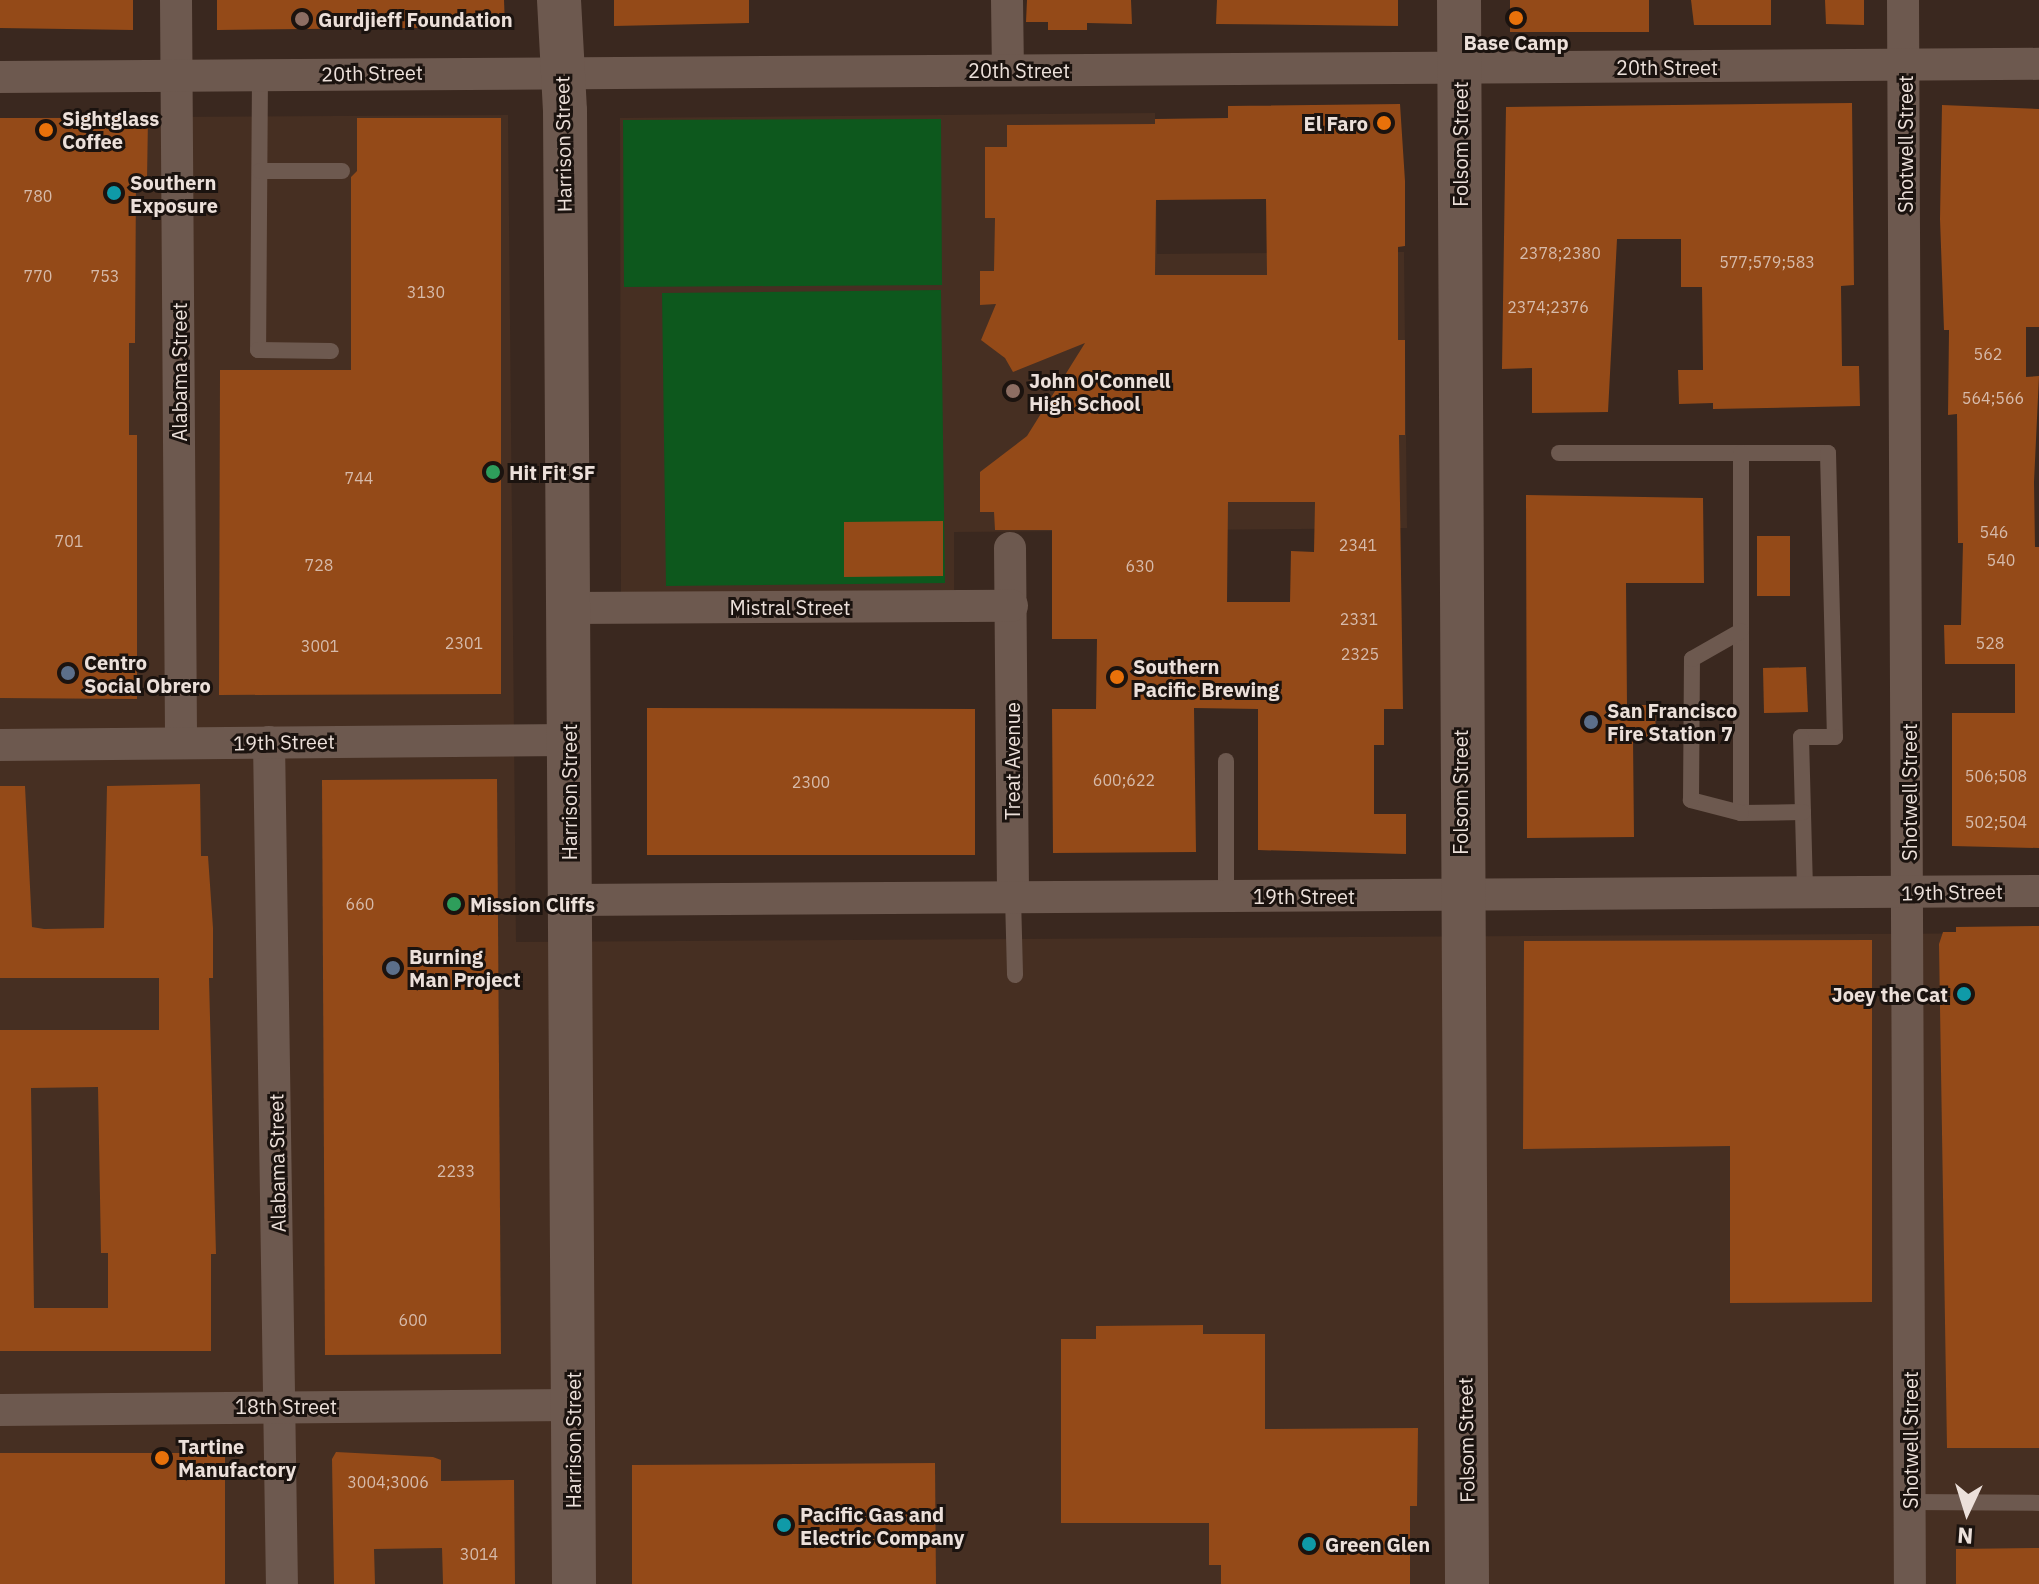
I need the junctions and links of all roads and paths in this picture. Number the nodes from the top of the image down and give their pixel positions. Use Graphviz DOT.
graph roads {
  1 [pos="176,0"];
  2 [pos="559,0"];
  3 [pos="1007,0"];
  4 [pos="1459,0"];
  5 [pos="1903,0"];
  6 [pos="1904,64"];
  7 [pos="2039,64"];
  8 [pos="1459,67"];
  9 [pos="1008,69"];
  10 [pos="562,71"];
  11 [pos="260,74"];
  12 [pos="177,75"];
  13 [pos="0,77"];
  14 [pos="260,171"];
  15 [pos="342,171"];
  16 [pos="331,351"];
  17 [pos="1559,453"];
  18 [pos="1741,453"];
  19 [pos="1010,548"];
  20 [pos="1012,606"];
  21 [pos="568,608"];
  22 [pos="1741,631"];
  23 [pos="569,740"];
  24 [pos="269,742"];
  25 [pos="181,743"];
  26 [pos="0,745"];
  27 [pos="1226,761"];
  28 [pos="1803,812"];
  29 [pos="1741,813"];
  30 [pos="2039,891"];
  31 [pos="1910,892"];
  32 [pos="1805,893"];
  33 [pos="1461,895"];
  34 [pos="1226,896"];
  35 [pos="1013,897"];
  36 [pos="570,900"];
  37 [pos="1015,975"];
  38 [pos="573,1405"];
  39 [pos="281,1406"];
  40 [pos="0,1410"];
  41 [pos="1910,1502"];
  42 [pos="2039,1503"];
  43 [pos="282,1584"];
  44 [pos="574,1584"];
  45 [pos="1467,1584"];
  46 [pos="1910,1584"];
  1 -- 12 [label="street, Alabama Street"];
  2 -- 10 [label="street, Harrison Street"];
  3 -- 9 [label="street"];
  4 -- 8 [label="street, Folsom Street"];
  5 -- 6 [label="street, Shotwell Street"];
  6 -- 7 [label="street, 20th Street"];
  6 -- 8 [label="street, 20th Street"];
  6 -- 31 [label="street, Shotwell Street"];
  8 -- 9 [label="street, 20th Street"];
  8 -- 33 [label="street, Folsom Street"];
  9 -- 10 [label="street, 20th Street"];
  10 -- 11 [label="street, 20th Street"];
  10 -- 21 [label="street, Harrison Street"];
  11 -- 12 [label="street, 20th Street"];
  11 -- 14 [label="lane"];
  12 -- 13 [label="street, 20th Street"];
  12 -- 25 [label="street, Alabama Street"];
  14 -- 15 [label="lane"];
  14 -- 16 [label="lane"];
  17 -- 18 [label="lane"];
  18 -- 22 [label="lane"];
  18 -- 28 [label="lane"];
  19 -- 20 [label="street, Treat Avenue"];
  20 -- 21 [label="street, Mistral Street"];
  20 -- 35 [label="street, Treat Avenue"];
  21 -- 23 [label="street, Harrison Street"];
  22 -- 29 [label="lane"];
  22 -- 29 [label="lane"];
  23 -- 24 [label="street, 19th Street"];
  23 -- 36 [label="street, Harrison Street"];
  24 -- 25 [label="street, 19th Street"];
  24 -- 39 [label="street, Alabama Street"];
  25 -- 26 [label="street, 19th Street"];
  27 -- 34 [label="lane"];
  28 -- 29 [label="lane"];
  28 -- 32 [label="lane"];
  30 -- 31 [label="street, 19th Street"];
  31 -- 32 [label="street, 19th Street"];
  31 -- 41 [label="street, Shotwell Street"];
  32 -- 33 [label="street, 19th Street"];
  33 -- 34 [label="street, 19th Street"];
  33 -- 45 [label="street, Folsom Street"];
  34 -- 35 [label="street, 19th Street"];
  35 -- 36 [label="street, 19th Street"];
  35 -- 37 [label="lane, Treat Avenue"];
  36 -- 38 [label="street, Harrison Street"];
  38 -- 39 [label="street, 18th Street"];
  38 -- 44 [label="street, Harrison Street"];
  39 -- 40 [label="street, 18th Street"];
  39 -- 43 [label="street, Alabama Street"];
  41 -- 42 [label="lane"];
  41 -- 46 [label="street, Shotwell Street"];
}
